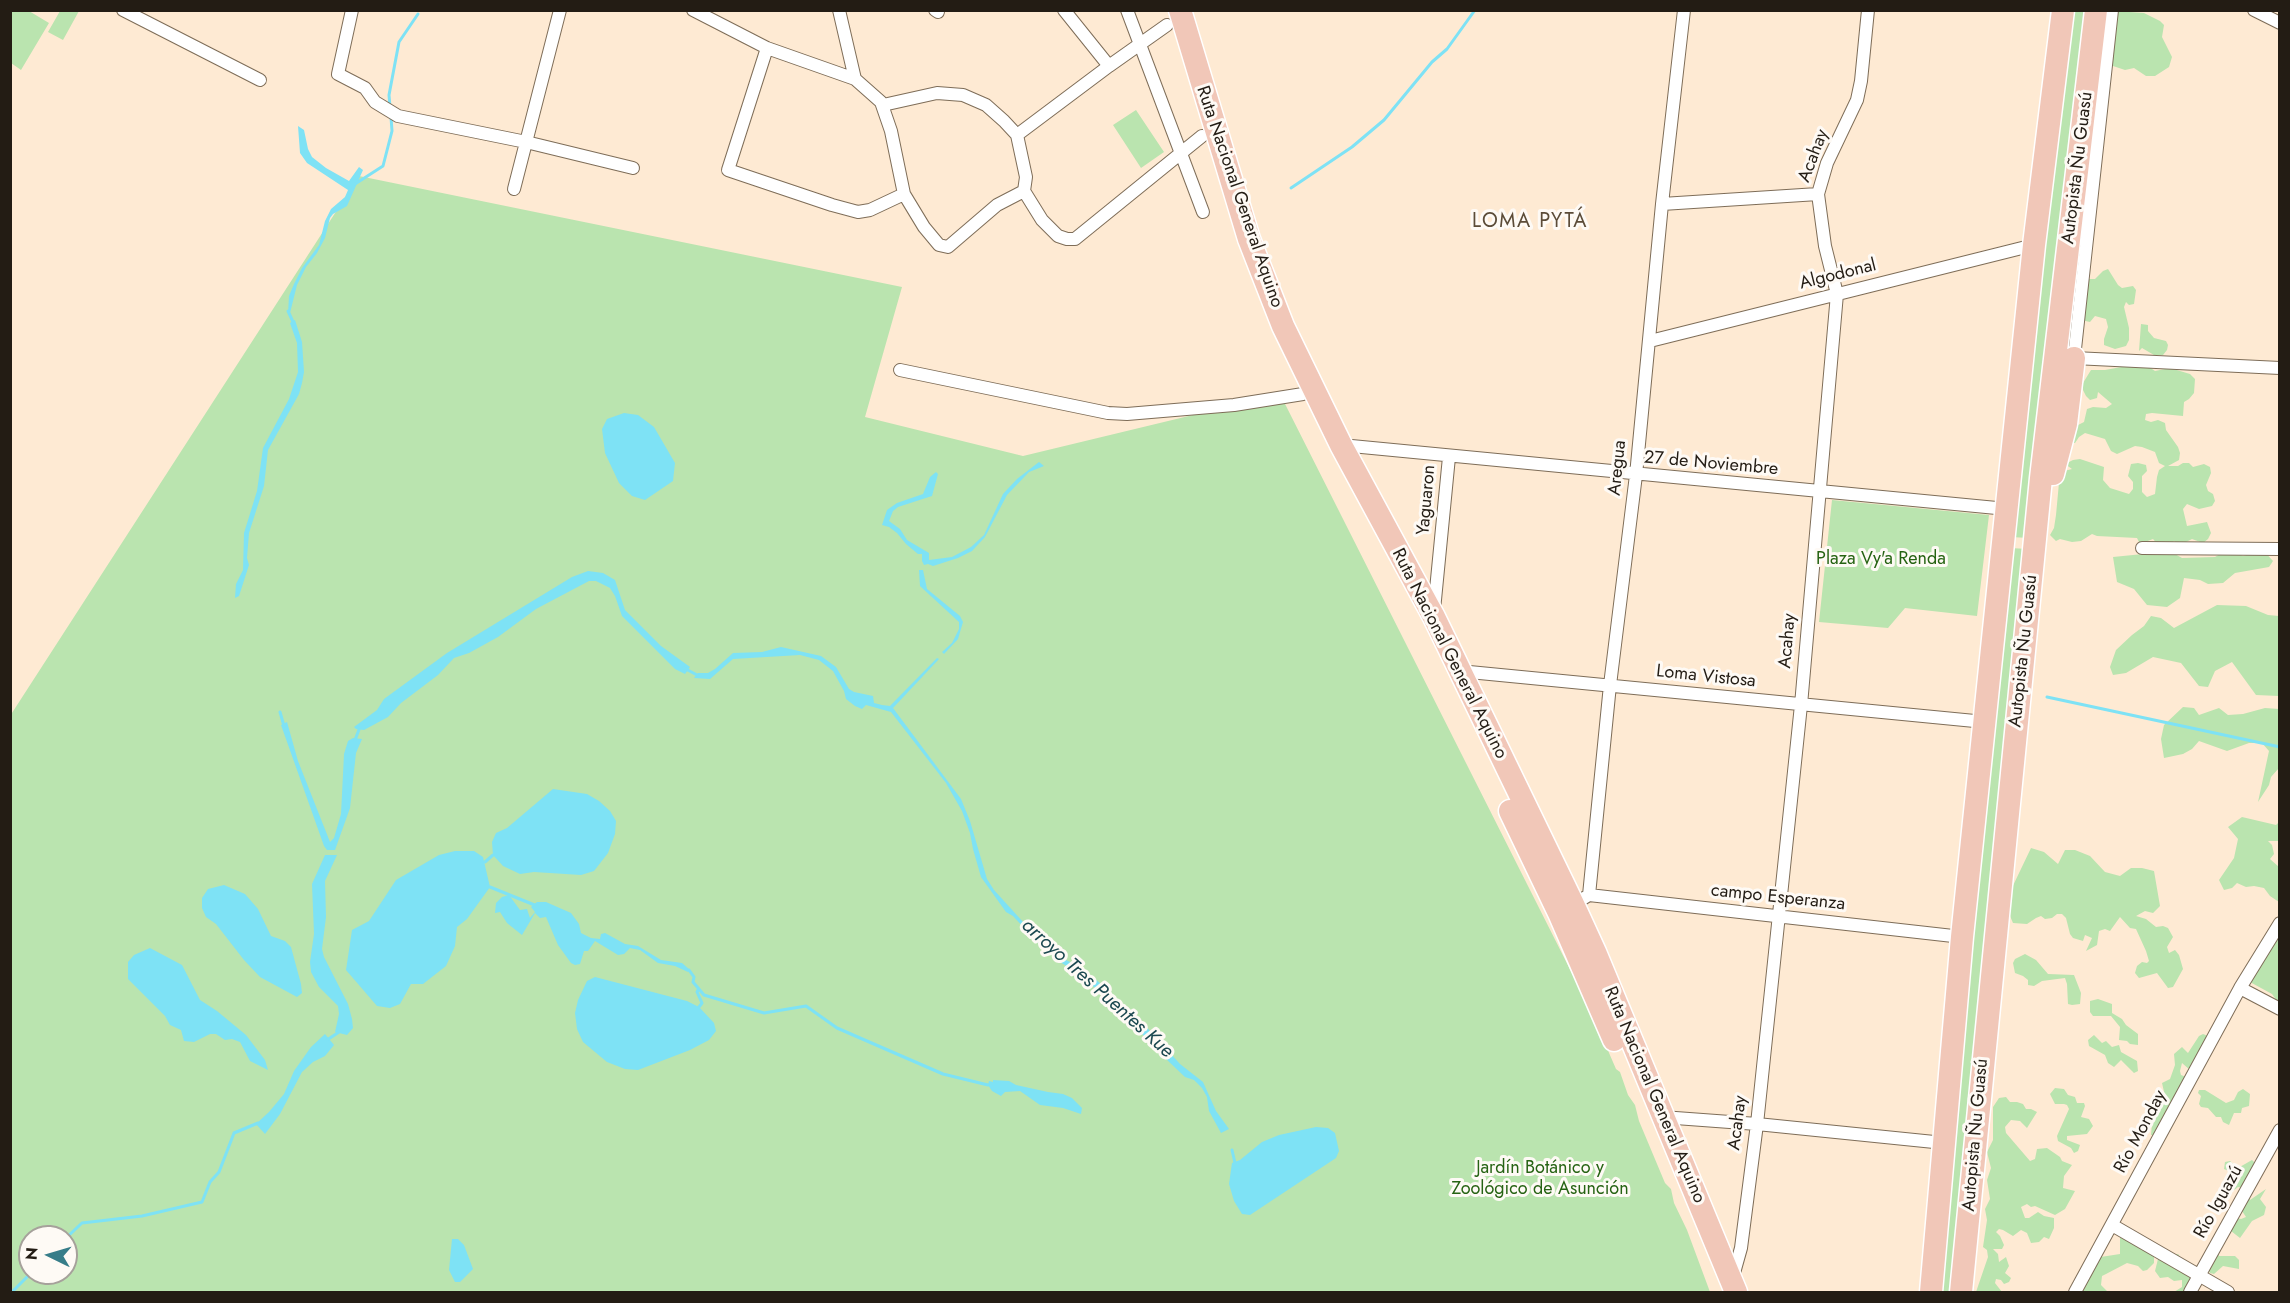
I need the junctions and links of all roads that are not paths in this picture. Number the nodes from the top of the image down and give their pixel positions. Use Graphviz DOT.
graph roads {
  1 [pos="123,10"];
  2 [pos="352,10"];
  3 [pos="560,10"];
  4 [pos="693,10"];
  5 [pos="840,10"];
  6 [pos="1064,10"];
  7 [pos="1126,10"];
  8 [pos="1684,10"];
  9 [pos="1868,10"];
  10 [pos="2048,10"];
  11 [pos="2063,10"];
  12 [pos="2096,10"];
  13 [pos="2112,10"];
  14 [pos="2254,10"];
  15 [pos="1170,15"];
  16 [pos="2280,23"];
  17 [pos="1139,45"];
  18 [pos="767,48"];
  19 [pos="1109,66"];
  20 [pos="855,79"];
  21 [pos="260,80"];
  22 [pos="883,105"];
  23 [pos="1017,135"];
  24 [pos="1202,136"];
  25 [pos="526,142"];
  26 [pos="1181,153"];
  27 [pos="633,168"];
  28 [pos="514,189"];
  29 [pos="1024,190"];
  30 [pos="904,194"];
  31 [pos="1818,194"];
  32 [pos="1662,204"];
  33 [pos="1203,212"];
  34 [pos="2038,212"];
  35 [pos="2034,245"];
  36 [pos="1837,294"];
  37 [pos="1650,341"];
  38 [pos="2074,358"];
  39 [pos="2280,368"];
  40 [pos="900,370"];
  41 [pos="1303,394"];
  42 [pos="1341,445"];
  43 [pos="1449,457"];
  44 [pos="1636,475"];
  45 [pos="1819,492"];
  46 [pos="2007,509"];
  47 [pos="2037,526"];
  48 [pos="2142,548"];
  49 [pos="2280,549"];
  50 [pos="1434,618"];
  51 [pos="1459,671"];
  52 [pos="1610,685"];
  53 [pos="1801,705"];
  54 [pos="1985,722"];
  55 [pos="1573,904"];
  56 [pos="1778,916"];
  57 [pos="2280,923"];
  58 [pos="1962,937"];
  59 [pos="2240,988"];
  60 [pos="2280,1010"];
  61 [pos="1662,1117"];
  62 [pos="1757,1124"];
  63 [pos="2280,1130"];
  64 [pos="1944,1143"];
  65 [pos="2112,1225"];
  66 [pos="2199,1276"];
  67 [pos="1730,1289"];
  68 [pos="1931,1293"];
  69 [pos="1961,1293"];
  70 [pos="2075,1293"];
  71 [pos="2190,1293"];
  72 [pos="2228,1293"];
  1 -- 21 [label="street"];
  2 -- 25 [label="street"];
  3 -- 25 [label="street"];
  4 -- 18 [label="street"];
  5 -- 20 [label="street"];
  6 -- 19 [label="street"];
  7 -- 17 [label="street"];
  8 -- 32 [label="street, Aregua"];
  9 -- 31 [label="street, Acahay"];
  10 -- 34 [label="highway"];
  11 -- 34 [label="highway, Autopista Ñu Guasú"];
  12 -- 47 [label="highway, Autopista Ñu Guasú"];
  13 -- 38 [label="street"];
  14 -- 16 [label="street"];
  15 -- 17 [label="street"];
  15 -- 24 [label="highway, Ruta Nacional General Aquino"];
  15 -- 42 [label="highway, Ruta Nacional General Aquino"];
  17 -- 19 [label="street"];
  17 -- 26 [label="street"];
  18 -- 20 [label="street"];
  18 -- 30 [label="street"];
  19 -- 23 [label="street"];
  20 -- 22 [label="street"];
  22 -- 23 [label="street"];
  22 -- 30 [label="street"];
  23 -- 29 [label="street"];
  24 -- 26 [label="street"];
  24 -- 41 [label="highway, Ruta Nacional General Aquino"];
  25 -- 27 [label="street"];
  25 -- 28 [label="street"];
  26 -- 29 [label="street"];
  26 -- 33 [label="street"];
  29 -- 30 [label="street"];
  31 -- 32 [label="street"];
  31 -- 36 [label="street, Acahay"];
  32 -- 37 [label="street, Aregua"];
  34 -- 35 [label="highway, Autopista Ñu Guasú"];
  35 -- 36 [label="street, Algodonal"];
  35 -- 46 [label="highway, Autopista Ñu Guasú"];
  36 -- 37 [label="street, Algodonal"];
  36 -- 45 [label="street, Acahay"];
  37 -- 44 [label="street, Aregua"];
  38 -- 39 [label="street"];
  38 -- 47 [label="highway"];
  40 -- 41 [label="street"];
  41 -- 55 [label="highway, Ruta Nacional General Aquino"];
  42 -- 43 [label="street, 27 de Noviembre"];
  42 -- 50 [label="highway, Ruta Nacional General Aquino"];
  43 -- 44 [label="street, 27 de Noviembre"];
  43 -- 50 [label="street, Yaguaron"];
  44 -- 45 [label="street, 27 de Noviembre"];
  44 -- 52 [label="street, Aregua"];
  45 -- 46 [label="street, 27 de Noviembre"];
  45 -- 53 [label="street, Acahay"];
  46 -- 54 [label="highway, Autopista Ñu Guasú"];
  47 -- 69 [label="highway, Autopista Ñu Guasú"];
  48 -- 49 [label="street"];
  50 -- 51 [label="highway, Ruta Nacional General Aquino"];
  51 -- 52 [label="street, Loma Vistosa"];
  51 -- 55 [label="highway, Ruta Nacional General Aquino"];
  52 -- 53 [label="street, Loma Vistosa"];
  52 -- 55 [label="street, Aregua"];
  53 -- 54 [label="street, Loma Vistosa"];
  53 -- 56 [label="street, Acahay"];
  54 -- 58 [label="highway, Autopista Ñu Guasú"];
  55 -- 56 [label="street, campo Esperanza"];
  55 -- 61 [label="highway, Ruta Nacional General Aquino"];
  55 -- 67 [label="highway, Ruta Nacional General Aquino"];
  56 -- 58 [label="street, campo Esperanza"];
  56 -- 62 [label="street, Acahay"];
  57 -- 59 [label="street, Río Monday"];
  58 -- 64 [label="highway, Autopista Ñu Guasú"];
  59 -- 60 [label="street"];
  59 -- 65 [label="street, Río Monday"];
  61 -- 62 [label="street"];
  61 -- 67 [label="highway, Ruta Nacional General Aquino"];
  62 -- 64 [label="street"];
  62 -- 67 [label="street, Acahay"];
  63 -- 66 [label="street, Río Iguazú"];
  64 -- 68 [label="highway, Autopista Ñu Guasú"];
  65 -- 66 [label="street"];
  65 -- 70 [label="street, Río Monday"];
  66 -- 71 [label="street, Río Iguazú"];
  66 -- 72 [label="street"];
}
